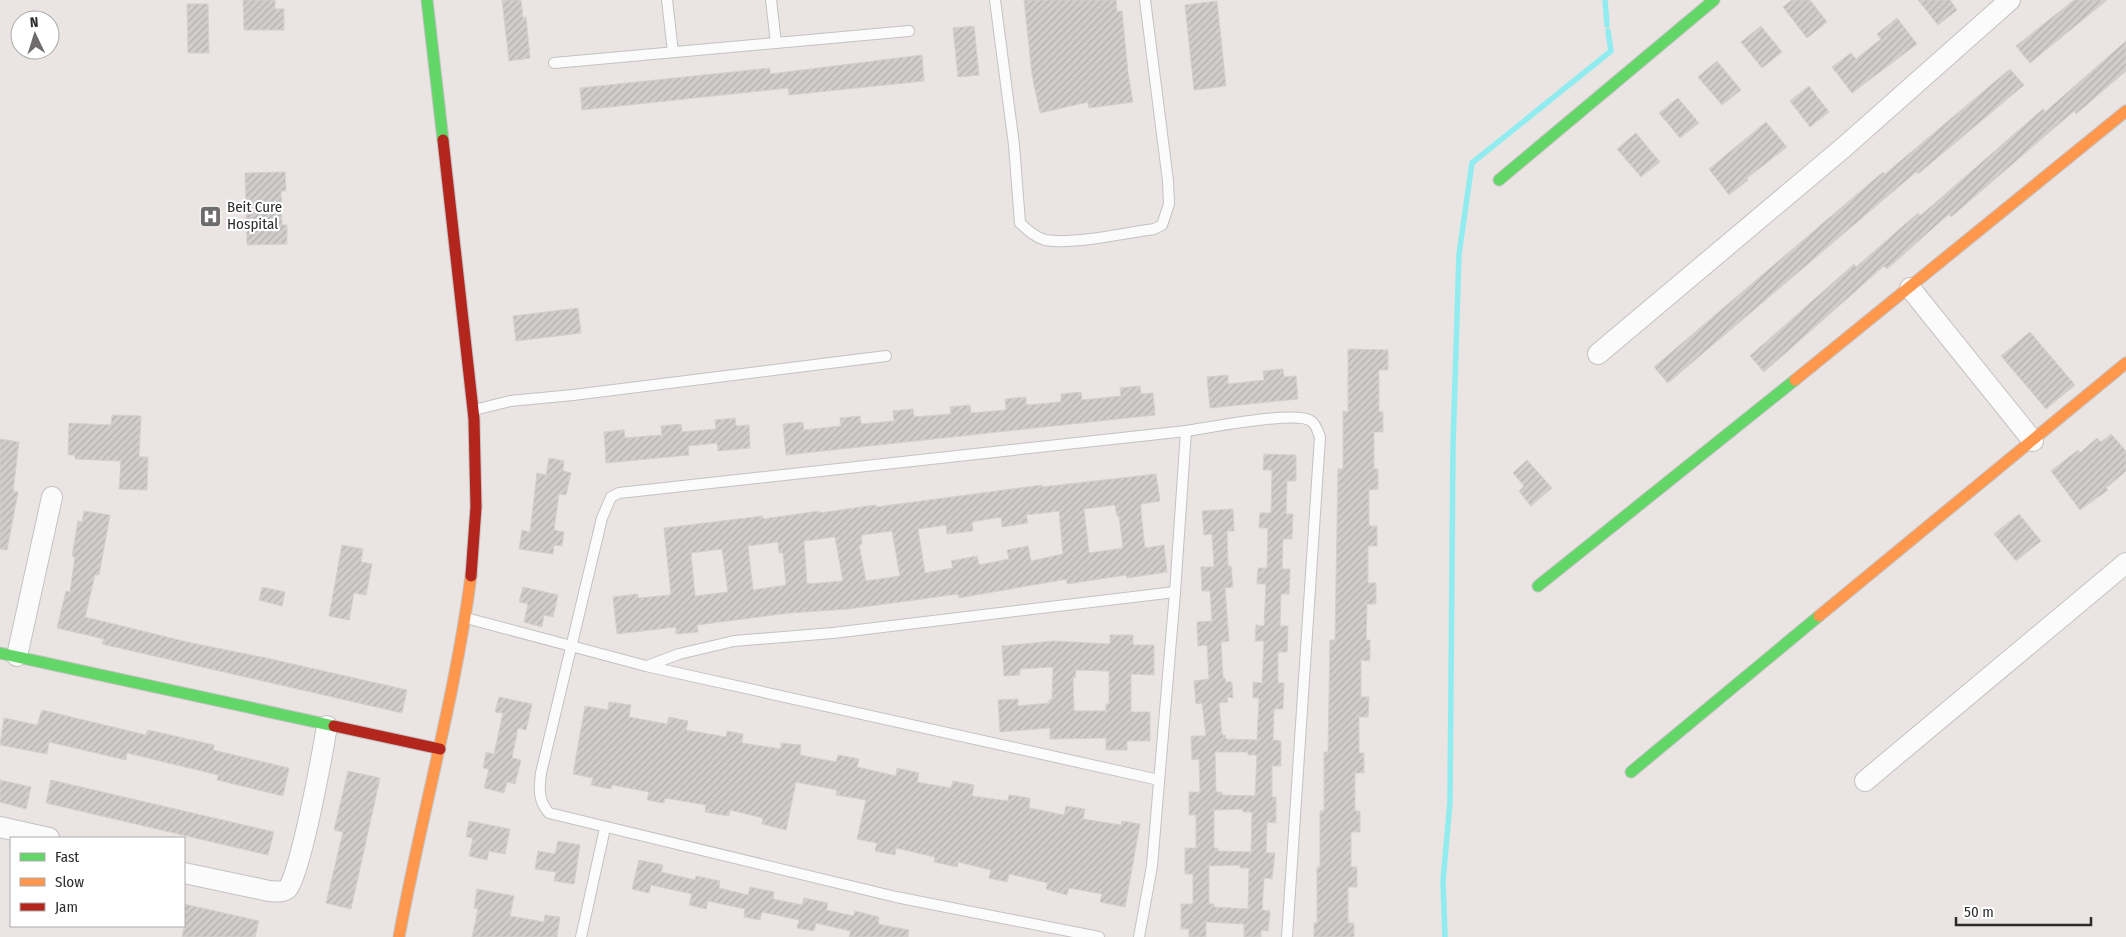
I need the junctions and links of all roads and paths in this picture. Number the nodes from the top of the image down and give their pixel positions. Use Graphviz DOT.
graph roads {
  1 [pos="426,0"];
  2 [pos="667,0"];
  3 [pos="771,0"];
  4 [pos="995,0"];
  5 [pos="1145,0"];
  6 [pos="1714,0"];
  7 [pos="2010,0"];
  8 [pos="909,30"];
  9 [pos="776,43"];
  10 [pos="673,52"];
  11 [pos="554,63"];
  12 [pos="2126,111"];
  13 [pos="1499,180"];
  14 [pos="1910,288"];
  15 [pos="1598,354"];
  16 [pos="886,356"];
  17 [pos="2126,363"];
  18 [pos="473,410"];
  19 [pos="1186,431"];
  20 [pos="2033,441"];
  21 [pos="52,497"];
  22 [pos="2126,563"];
  23 [pos="1538,586"];
  24 [pos="1175,592"];
  25 [pos="465,618"];
  26 [pos="572,647"];
  27 [pos="9,654"];
  28 [pos="646,666"];
  29 [pos="328,726"];
  30 [pos="440,749"];
  31 [pos="1631,772"];
  32 [pos="1159,780"];
  33 [pos="1865,781"];
  34 [pos="0,827"];
  35 [pos="605,828"];
  36 [pos="45,837"];
  37 [pos="185,872"];
  38 [pos="398,937"];
  39 [pos="581,937"];
  40 [pos="1099,937"];
  41 [pos="1140,937"];
  42 [pos="1287,937"];
  1 -- 18 [label="street"];
  2 -- 10 [label="lane"];
  3 -- 9 [label="lane"];
  4 -- 5 [label="lane"];
  6 -- 13 [label="street"];
  7 -- 15 [label="street"];
  8 -- 9 [label="lane"];
  9 -- 10 [label="lane"];
  10 -- 11 [label="lane"];
  12 -- 14 [label="street"];
  14 -- 20 [label="street"];
  14 -- 23 [label="street"];
  16 -- 18 [label="lane"];
  17 -- 20 [label="street"];
  18 -- 25 [label="street"];
  19 -- 24 [label="lane"];
  19 -- 26 [label="lane"];
  19 -- 42 [label="lane"];
  20 -- 31 [label="street"];
  21 -- 27 [label="street"];
  22 -- 33 [label="street"];
  24 -- 28 [label="lane"];
  24 -- 32 [label="lane"];
  25 -- 26 [label="lane"];
  25 -- 30 [label="street"];
  26 -- 28 [label="lane"];
  26 -- 35 [label="lane"];
  27 -- 29 [label="street"];
  28 -- 32 [label="lane"];
  29 -- 30 [label="street"];
  29 -- 37 [label="street"];
  30 -- 38 [label="street"];
  32 -- 41 [label="lane"];
  34 -- 36 [label="street"];
  35 -- 39 [label="lane"];
  35 -- 40 [label="lane"];
}
